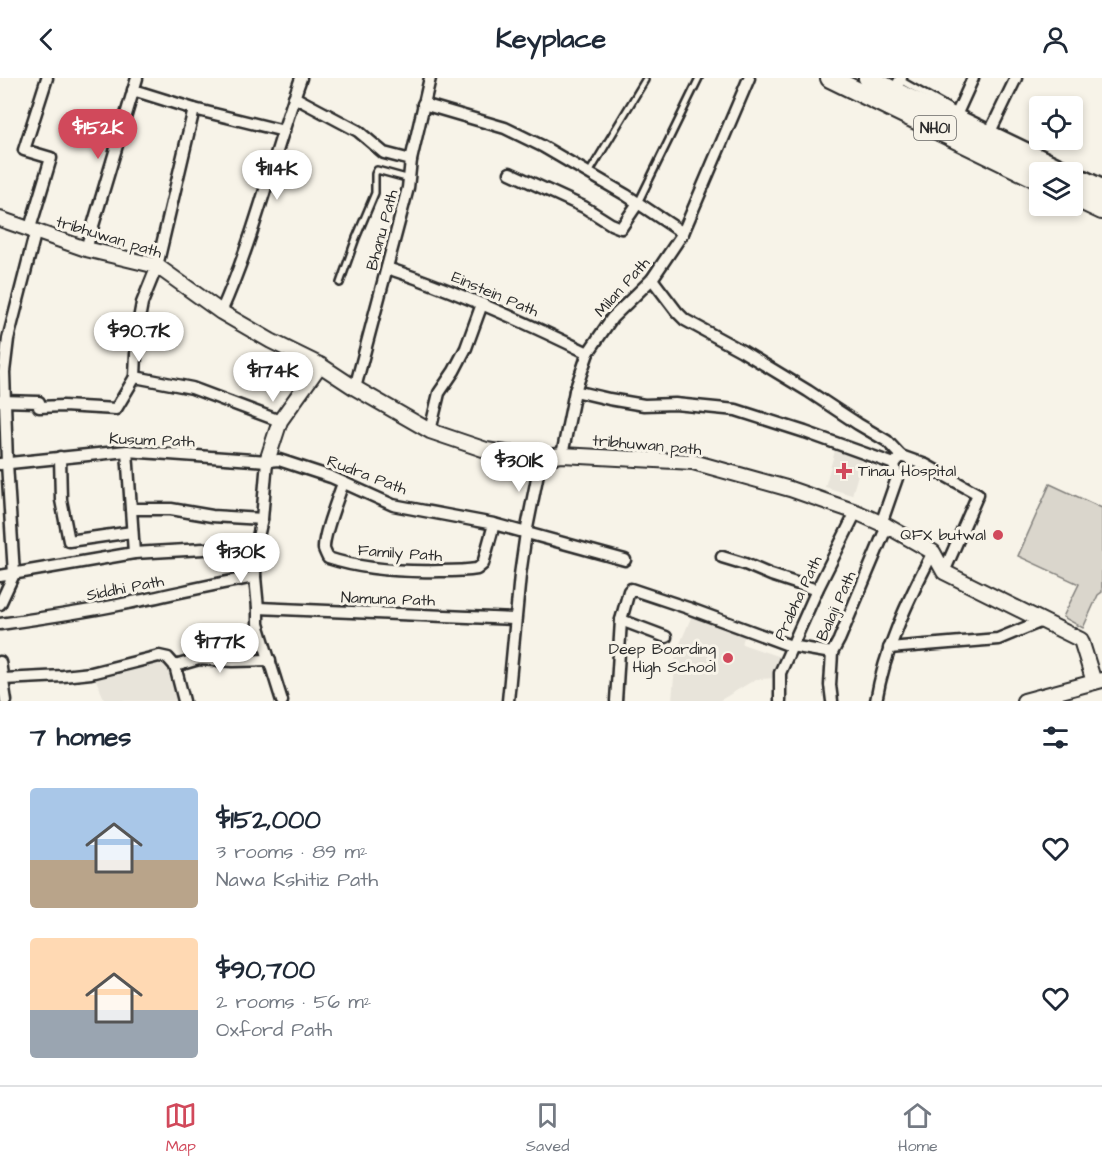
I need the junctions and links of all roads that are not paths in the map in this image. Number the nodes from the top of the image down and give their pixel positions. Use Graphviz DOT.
graph roads {
  1 [pos="47,78"];
  2 [pos="136,78"];
  3 [pos="301,78"];
  4 [pos="430,78"];
  5 [pos="699,78"];
  6 [pos="749,78"];
  7 [pos="830,78"];
  8 [pos="868,78"];
  9 [pos="973,78"];
  10 [pos="1016,78"];
  11 [pos="645,80"];
  12 [pos="898,82"];
  13 [pos="133,90"];
  14 [pos="294,97"];
  15 [pos="423,104"];
  16 [pos="194,109"];
  17 [pos="955,116"];
  18 [pos="284,131"];
  19 [pos="989,133"];
  20 [pos="411,160"];
  21 [pos="1040,162"];
  22 [pos="510,173"];
  23 [pos="589,173"];
  24 [pos="1029,175"];
  25 [pos="410,179"];
  26 [pos="1102,182"];
  27 [pos="1083,185"];
  28 [pos="1102,194"];
  29 [pos="1083,201"];
  30 [pos="638,203"];
  31 [pos="1102,210"];
  32 [pos="0,219"];
  33 [pos="33,230"];
  34 [pos="682,233"];
  35 [pos="86,249"];
  36 [pos="157,266"];
  37 [pos="387,268"];
  38 [pos="652,279"];
  39 [pos="340,283"];
  40 [pos="482,304"];
  41 [pos="221,312"];
  42 [pos="4,339"];
  43 [pos="588,353"];
  44 [pos="320,364"];
  45 [pos="135,377"];
  46 [pos="355,388"];
  47 [pos="575,391"];
  48 [pos="2,401"];
  49 [pos="279,421"];
  50 [pos="430,431"];
  51 [pos="127,451"];
  52 [pos="562,455"];
  53 [pos="60,458"];
  54 [pos="541,458"];
  55 [pos="898,460"];
  56 [pos="267,461"];
  57 [pos="4,463"];
  58 [pos="343,483"];
  59 [pos="131,509"];
  60 [pos="856,513"];
  61 [pos="262,519"];
  62 [pos="494,524"];
  63 [pos="884,525"];
  64 [pos="132,532"];
  65 [pos="526,533"];
  66 [pos="256,546"];
  67 [pos="933,552"];
  68 [pos="134,553"];
  69 [pos="722,557"];
  70 [pos="625,560"];
  71 [pos="944,572"];
  72 [pos="14,574"];
  73 [pos="0,576"];
  74 [pos="255,577"];
  75 [pos="817,590"];
  76 [pos="0,604"];
  77 [pos="258,608"];
  78 [pos="516,619"];
  79 [pos="621,620"];
  80 [pos="1042,621"];
  81 [pos="0,624"];
  82 [pos="666,637"];
  83 [pos="791,646"];
  84 [pos="889,648"];
  85 [pos="832,653"];
  86 [pos="270,660"];
  87 [pos="0,662"];
  88 [pos="175,666"];
  89 [pos="3,680"];
  90 [pos="1098,681"];
  91 [pos="6,701"];
  92 [pos="184,701"];
  93 [pos="282,701"];
  94 [pos="508,701"];
  95 [pos="616,701"];
  96 [pos="780,701"];
  97 [pos="832,701"];
  98 [pos="876,701"];
  99 [pos="1024,701"];
  1 -- 33 [label="street"];
  2 -- 13 [label="street"];
  3 -- 14 [label="street"];
  4 -- 15 [label="street, Bhanu Path"];
  5 -- 30 [label="lane"];
  6 -- 34 [label="street, Milan Path"];
  7 -- 24 [label="highway, NH01"];
  8 -- 12 [label="highway, NH01"];
  9 -- 17 [label="street"];
  10 -- 19 [label="street"];
  11 -- 23 [label="lane"];
  12 -- 17 [label="highway, NH01"];
  13 -- 16 [label="street"];
  13 -- 35 [label="street"];
  14 -- 18 [label="street"];
  14 -- 20 [label="street"];
  15 -- 20 [label="street, Bhanu Path"];
  15 -- 23 [label="street"];
  16 -- 18 [label="street"];
  16 -- 36 [label="street"];
  17 -- 19 [label="highway, NH01"];
  18 -- 41 [label="street"];
  19 -- 21 [label="highway, NH01"];
  19 -- 26 [label="lane"];
  20 -- 25 [label="street, Bhanu Path"];
  22 -- 30 [label="street"];
  23 -- 30 [label="street"];
  25 -- 37 [label="street, Bhanu Path"];
  25 -- 39 [label="lane"];
  27 -- 28 [label="highway"];
  29 -- 31 [label="highway"];
  30 -- 34 [label="street"];
  32 -- 33 [label="street, tribhuwan path"];
  33 -- 35 [label="street, tribhuwan path"];
  33 -- 42 [label="street"];
  34 -- 38 [label="street, Milan Path"];
  35 -- 36 [label="street, tribhuwan path"];
  36 -- 41 [label="street, tribhuwan path"];
  36 -- 45 [label="street"];
  37 -- 40 [label="street, Einstein Path"];
  37 -- 46 [label="street, Bhanu Path"];
  38 -- 43 [label="street, Milan Path"];
  38 -- 55 [label="street"];
  40 -- 43 [label="street, Einstein Path"];
  40 -- 50 [label="street"];
  41 -- 44 [label="street, tribhuwan path"];
  42 -- 48 [label="street"];
  43 -- 47 [label="street, Milan Path"];
  44 -- 46 [label="street, tribhuwan path"];
  44 -- 49 [label="street"];
  45 -- 48 [label="street"];
  45 -- 49 [label="street"];
  46 -- 50 [label="street, tribhuwan path"];
  47 -- 52 [label="street, Milan Path"];
  47 -- 55 [label="street"];
  48 -- 57 [label="street"];
  49 -- 56 [label="street"];
  50 -- 54 [label="street, tribhuwan path"];
  51 -- 53 [label="street, Kusum Path"];
  51 -- 56 [label="street, Kusum Path"];
  51 -- 59 [label="street"];
  52 -- 54 [label="street, tribhuwan path"];
  52 -- 60 [label="street, tribhuwan path"];
  53 -- 57 [label="street, Kusum Path"];
  53 -- 64 [label="street"];
  54 -- 65 [label="street"];
  55 -- 63 [label="street, Balaji Path"];
  55 -- 71 [label="street"];
  56 -- 58 [label="street, Rudra Path"];
  56 -- 61 [label="street"];
  57 -- 72 [label="street"];
  58 -- 62 [label="street, Rudra Path"];
  58 -- 62 [label="street, Family Path"];
  59 -- 61 [label="street"];
  59 -- 64 [label="street"];
  60 -- 63 [label="street, tribhuwan path"];
  60 -- 75 [label="street, Prabha Path"];
  61 -- 66 [label="street"];
  62 -- 65 [label="street, Rudra Path"];
  63 -- 67 [label="street, tribhuwan path"];
  63 -- 85 [label="street, Balaji Path"];
  64 -- 68 [label="street"];
  65 -- 70 [label="street, Rudra Path"];
  65 -- 78 [label="street"];
  66 -- 68 [label="street"];
  66 -- 74 [label="street"];
  67 -- 71 [label="street"];
  67 -- 84 [label="street"];
  68 -- 72 [label="street"];
  69 -- 75 [label="street"];
  71 -- 80 [label="street"];
  72 -- 73 [label="street"];
  72 -- 76 [label="street"];
  74 -- 77 [label="street"];
  74 -- 81 [label="street, Siddhi Path"];
  75 -- 83 [label="street, Prabha Path"];
  77 -- 78 [label="street, Namuna Path"];
  77 -- 86 [label="street"];
  78 -- 94 [label="street"];
  79 -- 82 [label="street"];
  79 -- 83 [label="street"];
  79 -- 95 [label="street"];
  80 -- 84 [label="street"];
  80 -- 90 [label="street"];
  83 -- 85 [label="street"];
  83 -- 96 [label="street, Prabha Path"];
  84 -- 98 [label="street"];
  85 -- 97 [label="street, Balaji Path"];
  86 -- 88 [label="street"];
  86 -- 93 [label="street"];
  87 -- 89 [label="street"];
  88 -- 89 [label="street"];
  88 -- 92 [label="street"];
  89 -- 91 [label="street"];
  90 -- 99 [label="street"];
}
